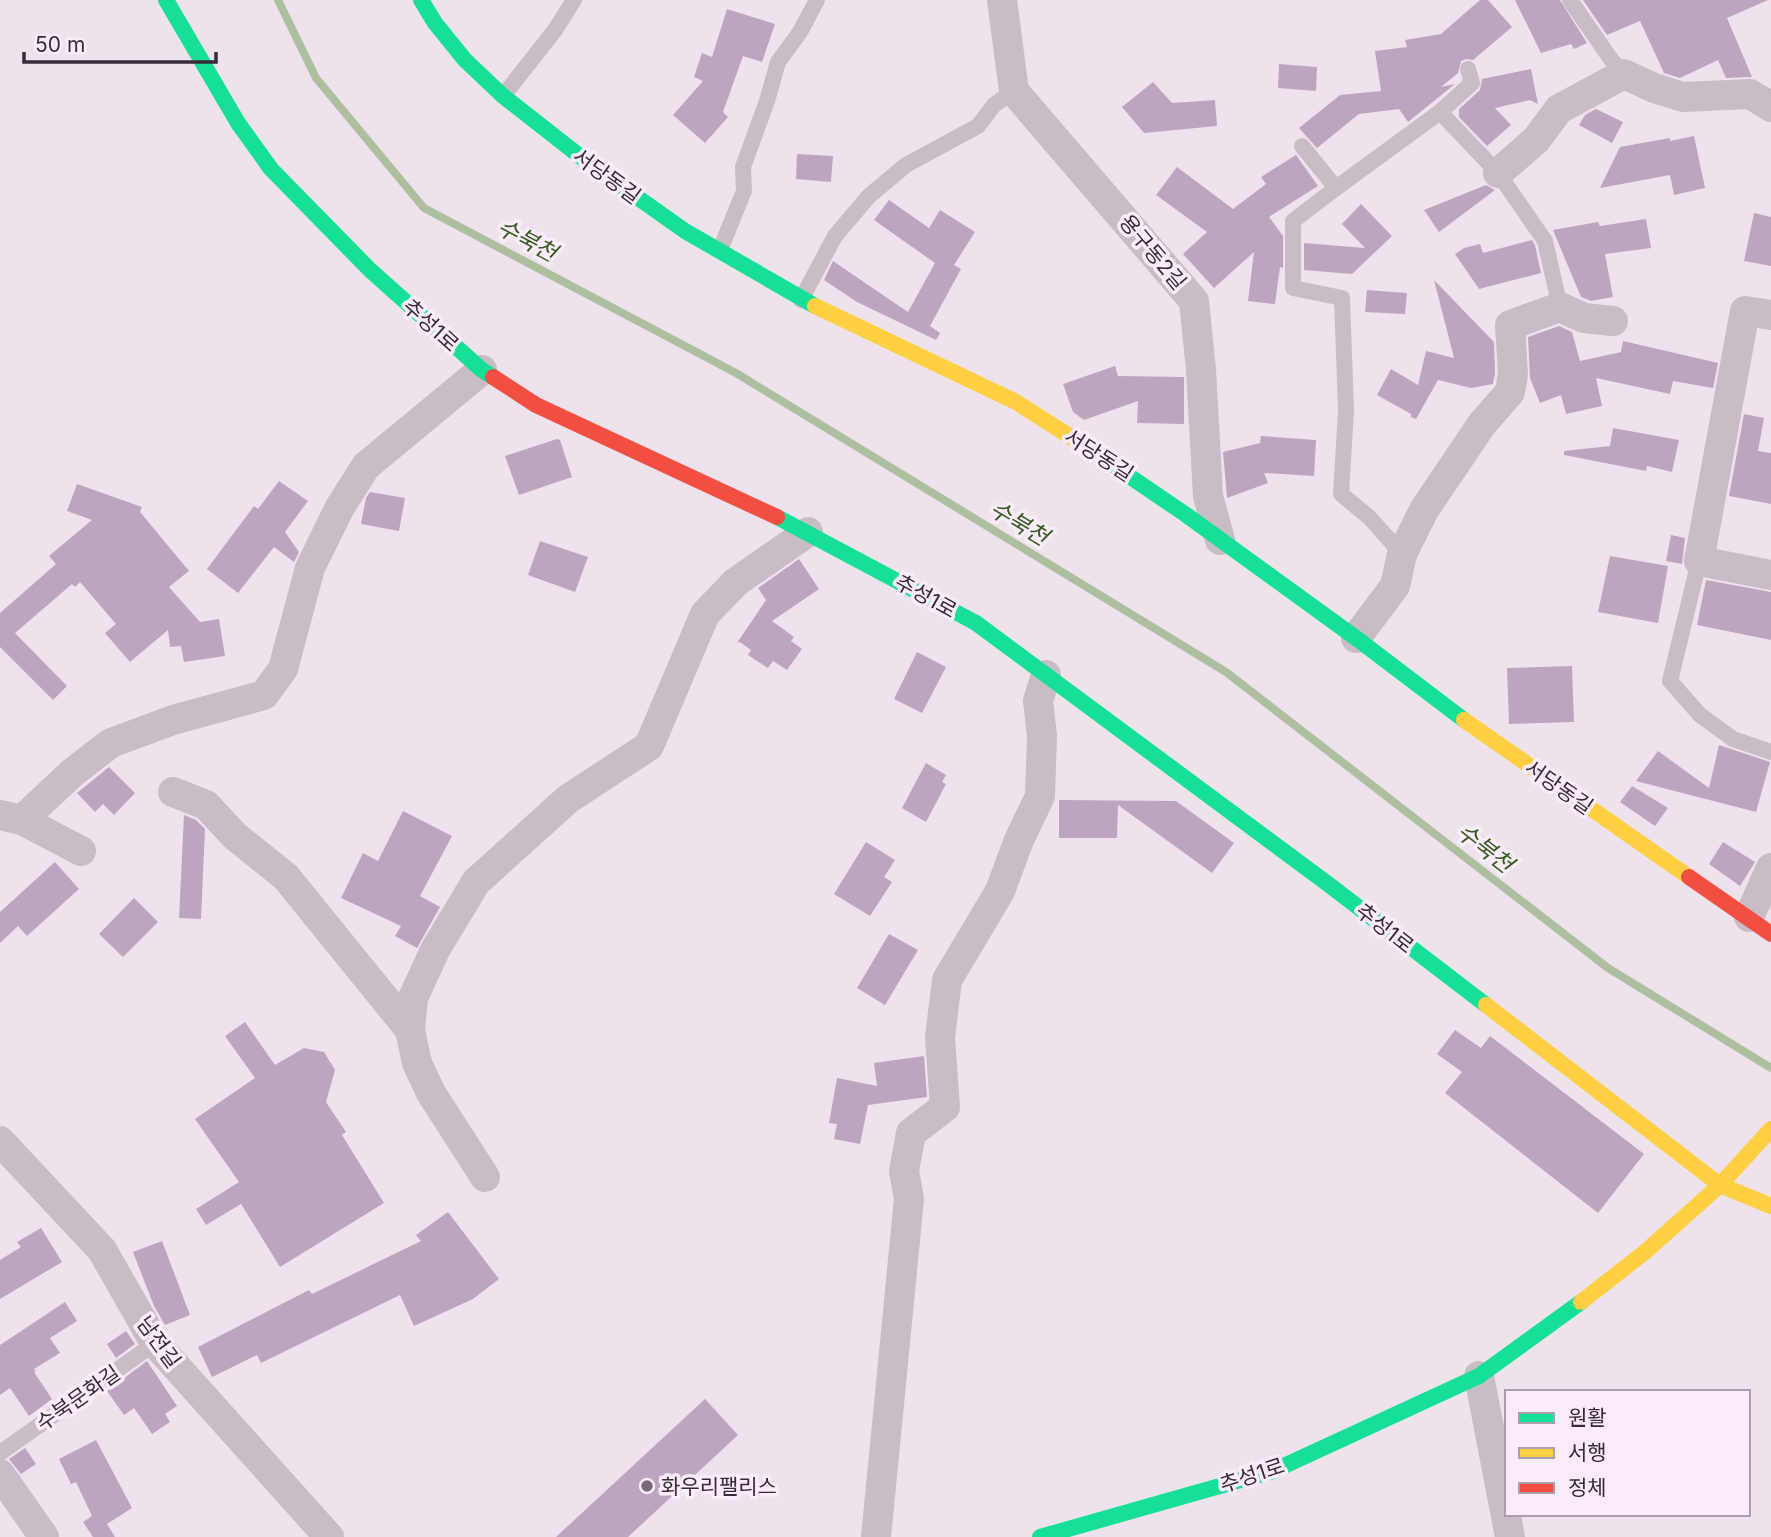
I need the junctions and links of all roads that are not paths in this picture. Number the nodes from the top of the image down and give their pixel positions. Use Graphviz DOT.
graph roads {
  1 [pos="166,0"];
  2 [pos="421,0"];
  3 [pos="574,0"];
  4 [pos="817,0"];
  5 [pos="1002,0"];
  6 [pos="1570,0"];
  7 [pos="1468,69"];
  8 [pos="1624,74"];
  9 [pos="1014,91"];
  10 [pos="503,96"];
  11 [pos="1771,107"];
  12 [pos="1440,112"];
  13 [pos="1302,146"];
  14 [pos="1498,173"];
  15 [pos="1336,188"];
  16 [pos="720,250"];
  17 [pos="801,300"];
  18 [pos="1560,307"];
  19 [pos="1771,315"];
  20 [pos="1613,321"];
  21 [pos="482,370"];
  22 [pos="808,532"];
  23 [pos="1220,540"];
  24 [pos="1402,554"];
  25 [pos="1699,561"];
  26 [pos="1771,575"];
  27 [pos="1356,638"];
  28 [pos="1046,675"];
  29 [pos="1771,752"];
  30 [pos="173,792"];
  31 [pos="11,818"];
  32 [pos="81,851"];
  33 [pos="1771,868"];
  34 [pos="1760,925"];
  35 [pos="410,1030"];
  36 [pos="1771,1129"];
  37 [pos="0,1141"];
  38 [pos="485,1177"];
  39 [pos="1723,1182"];
  40 [pos="1771,1206"];
  41 [pos="155,1343"];
  42 [pos="1479,1376"];
  43 [pos="0,1453"];
  44 [pos="0,1474"];
  45 [pos="1505,1511"];
  46 [pos="1506,1516"];
  47 [pos="44,1537"];
  48 [pos="328,1537"];
  49 [pos="876,1537"];
  50 [pos="1040,1537"];
  51 [pos="1510,1537"];
  1 -- 21 [label="street, 추성1로"];
  2 -- 10 [label="street, 서당동길"];
  3 -- 10 [label="lane"];
  4 -- 16 [label="lane"];
  5 -- 9 [label="street"];
  6 -- 8 [label="lane"];
  7 -- 12 [label="lane"];
  8 -- 11 [label="street"];
  8 -- 14 [label="street"];
  9 -- 17 [label="lane"];
  9 -- 23 [label="street, 용구동2길"];
  10 -- 16 [label="street, 서당동길"];
  12 -- 14 [label="lane"];
  12 -- 15 [label="lane"];
  13 -- 15 [label="lane"];
  14 -- 18 [label="lane"];
  15 -- 24 [label="lane"];
  16 -- 17 [label="street, 서당동길"];
  17 -- 23 [label="street, 서당동길"];
  18 -- 20 [label="street"];
  18 -- 24 [label="street"];
  19 -- 25 [label="street"];
  21 -- 22 [label="street, 추성1로"];
  21 -- 31 [label="street"];
  22 -- 28 [label="street, 추성1로"];
  22 -- 35 [label="street"];
  23 -- 27 [label="street, 서당동길"];
  24 -- 27 [label="street"];
  25 -- 26 [label="street"];
  25 -- 29 [label="lane"];
  27 -- 34 [label="street, 서당동길"];
  28 -- 39 [label="street, 추성1로"];
  28 -- 49 [label="street"];
  30 -- 35 [label="street"];
  31 -- 32 [label="street"];
  33 -- 34 [label="street"];
  35 -- 38 [label="street"];
  36 -- 39 [label="street, 추성1로"];
  37 -- 41 [label="street, 남전길"];
  39 -- 40 [label="street"];
  39 -- 42 [label="street, 추성1로"];
  41 -- 43 [label="lane, 수북문화길"];
  41 -- 48 [label="street, 남전길"];
  42 -- 45 [label="street"];
  42 -- 50 [label="street, 추성1로"];
  44 -- 47 [label="street"];
  46 -- 51 [label="street"];
}
